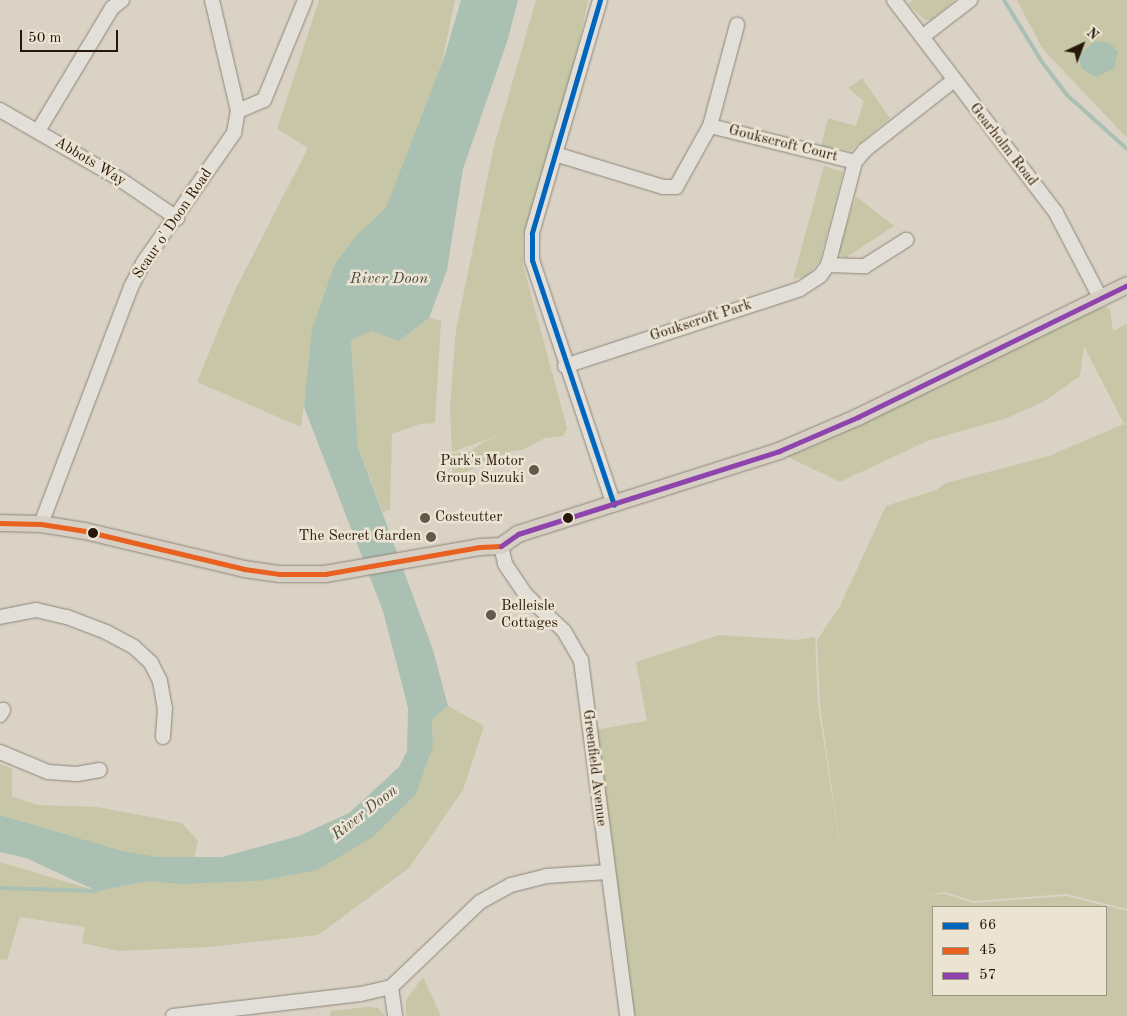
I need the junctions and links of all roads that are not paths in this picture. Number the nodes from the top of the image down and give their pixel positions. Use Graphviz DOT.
graph roads {
  1 [pos="122,0"];
  2 [pos="212,0"];
  3 [pos="305,0"];
  4 [pos="600,0"];
  5 [pos="894,0"];
  6 [pos="970,0"];
  7 [pos="737,25"];
  8 [pos="922,37"];
  9 [pos="953,81"];
  10 [pos="0,110"];
  11 [pos="238,112"];
  12 [pos="710,126"];
  13 [pos="38,131"];
  14 [pos="555,154"];
  15 [pos="855,162"];
  16 [pos="177,218"];
  17 [pos="906,240"];
  18 [pos="828,265"];
  19 [pos="1127,285"];
  20 [pos="1100,298"];
  21 [pos="566,366"];
  22 [pos="614,505"];
  23 [pos="0,523"];
  24 [pos="41,524"];
  25 [pos="501,546"];
  26 [pos="0,617"];
  27 [pos="163,737"];
  28 [pos="0,752"];
  29 [pos="100,770"];
  30 [pos="608,872"];
  31 [pos="391,987"];
  32 [pos="174,1016"];
  33 [pos="395,1016"];
  34 [pos="627,1016"];
  1 -- 13 [label="street"];
  2 -- 11 [label="street"];
  3 -- 11 [label="street"];
  4 -- 14 [label="street"];
  5 -- 8 [label="street, Gearholm Road"];
  6 -- 8 [label="street"];
  7 -- 12 [label="street"];
  8 -- 9 [label="street, Gearholm Road"];
  9 -- 15 [label="street"];
  9 -- 20 [label="street, Gearholm Road"];
  10 -- 13 [label="street, Abbots Way"];
  11 -- 16 [label="street, Scaur o' Doon Road"];
  12 -- 14 [label="street"];
  12 -- 15 [label="street, Goukscroft Court"];
  13 -- 16 [label="street, Abbots Way"];
  14 -- 21 [label="street"];
  15 -- 18 [label="street"];
  16 -- 24 [label="street, Scaur o' Doon Road"];
  17 -- 18 [label="street"];
  18 -- 21 [label="street, Goukscroft Park"];
  19 -- 20 [label="main road"];
  20 -- 22 [label="main road"];
  21 -- 22 [label="street"];
  22 -- 25 [label="main road"];
  23 -- 24 [label="main road"];
  24 -- 25 [label="main road"];
  25 -- 30 [label="street, Greenfield Avenue"];
  26 -- 27 [label="street"];
  28 -- 29 [label="street"];
  30 -- 31 [label="street"];
  30 -- 34 [label="street, Greenfield Avenue"];
  31 -- 32 [label="street"];
  31 -- 33 [label="street"];
}
